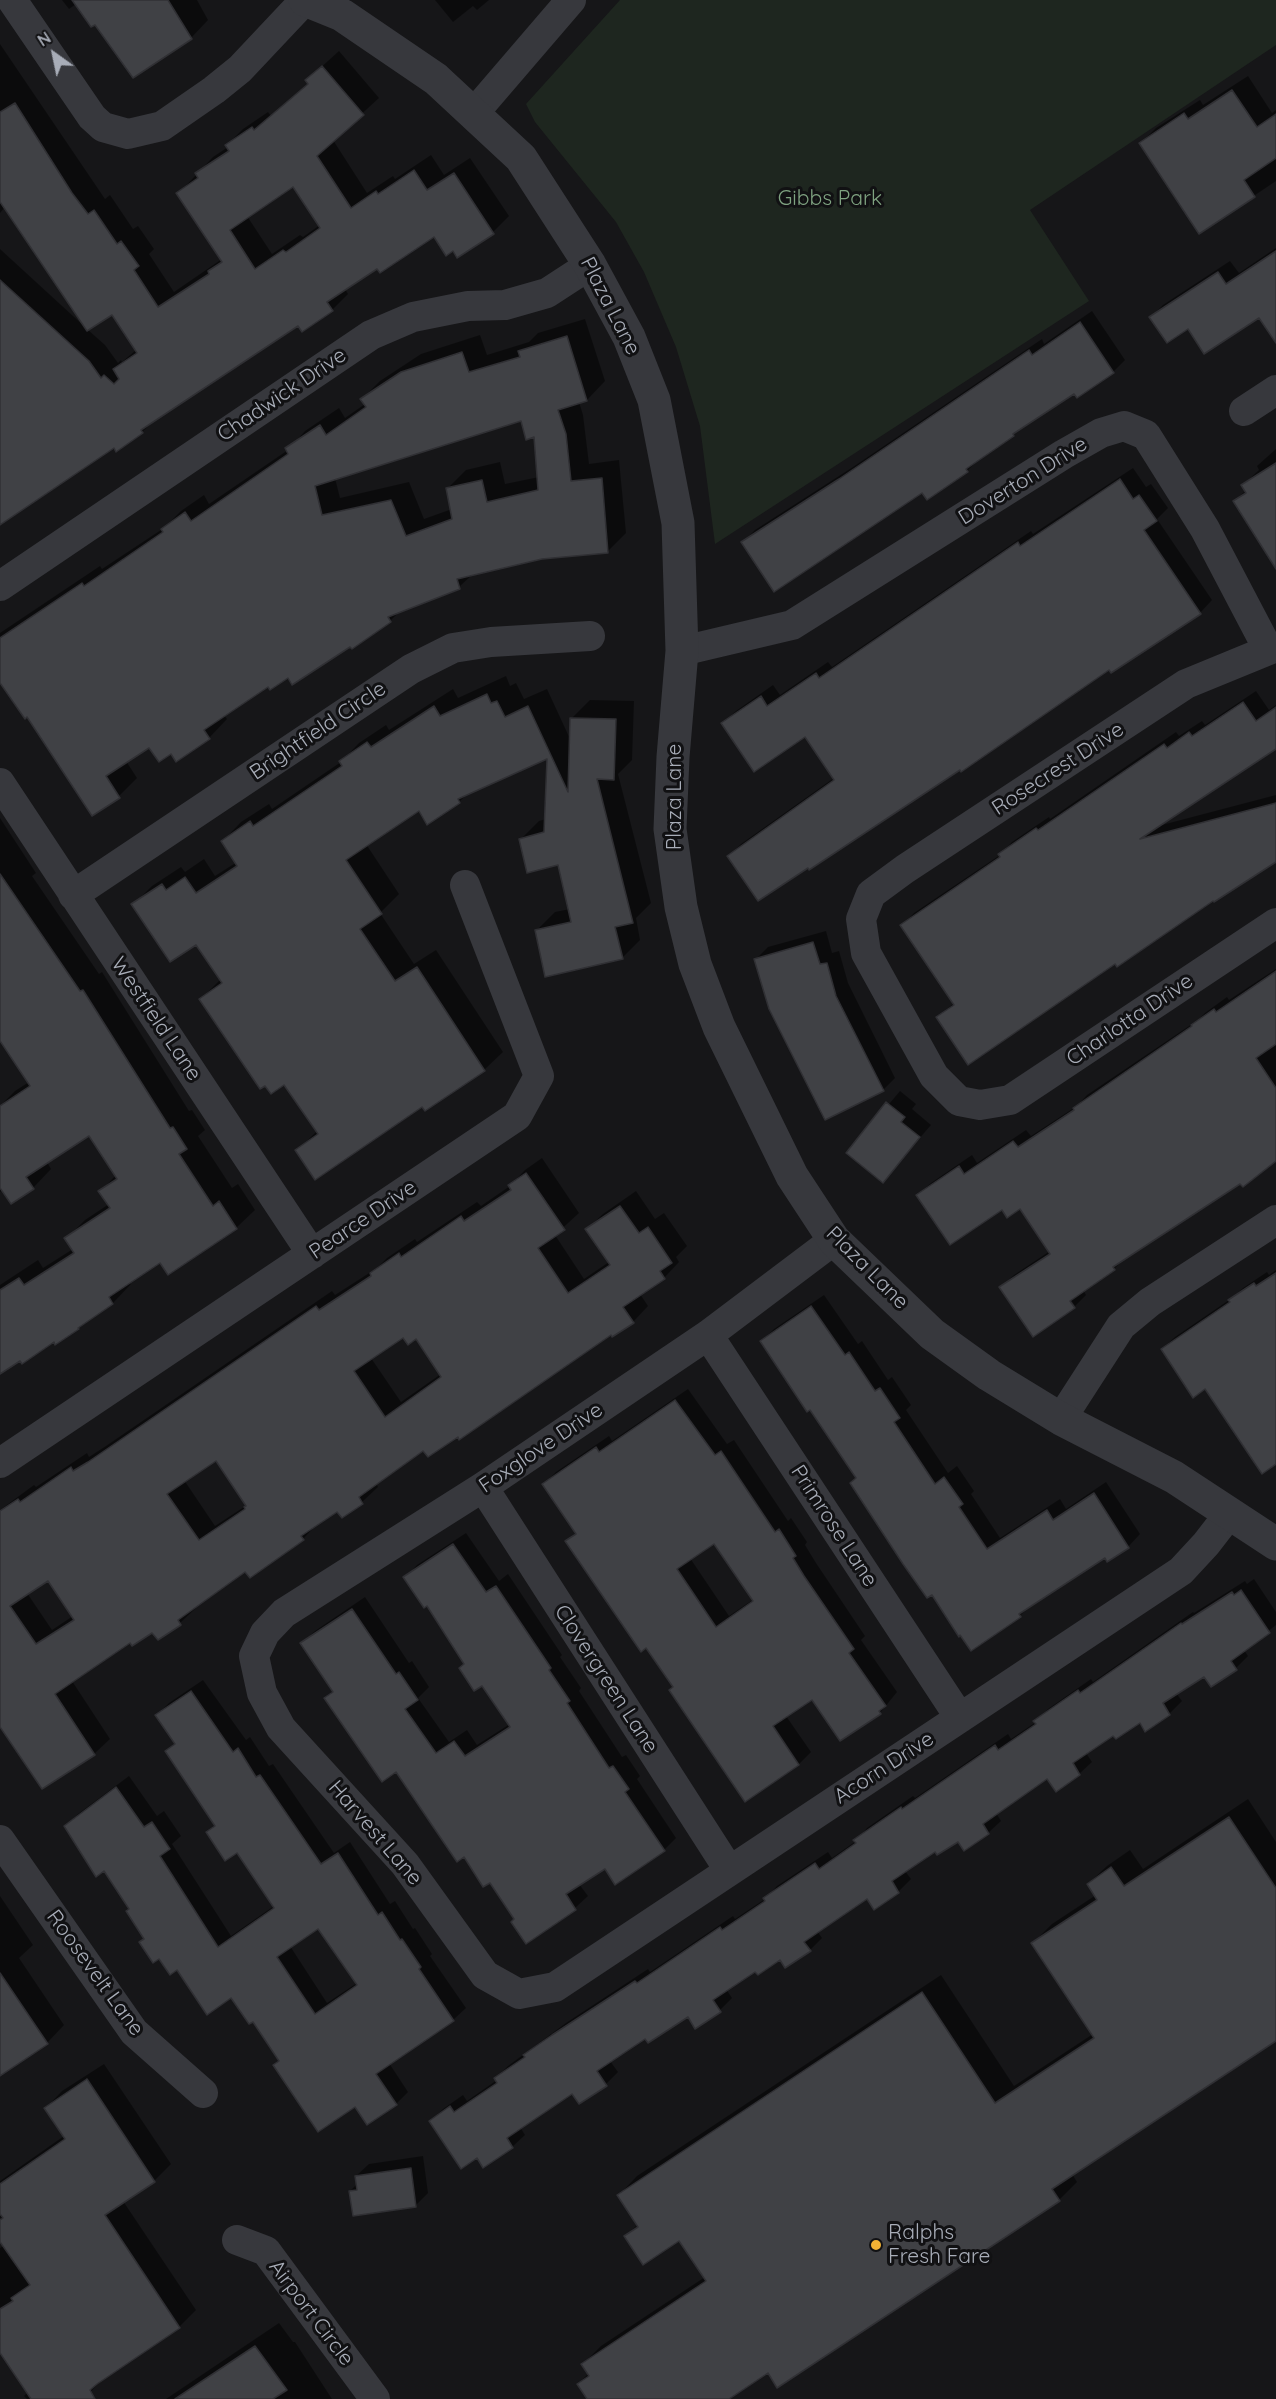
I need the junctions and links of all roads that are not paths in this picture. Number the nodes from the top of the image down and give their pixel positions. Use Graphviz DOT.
graph roads {
  1 [pos="12,0"];
  2 [pos="305,0"];
  3 [pos="571,0"];
  4 [pos="474,113"];
  5 [pos="590,265"];
  6 [pos="1276,390"];
  7 [pos="1244,411"];
  8 [pos="0,586"];
  9 [pos="590,636"];
  10 [pos="1272,648"];
  11 [pos="682,651"];
  12 [pos="0,783"];
  13 [pos="465,885"];
  14 [pos="73,895"];
  15 [pos="1276,923"];
  16 [pos="980,1105"];
  17 [pos="1276,1220"];
  18 [pos="834,1240"];
  19 [pos="312,1254"];
  20 [pos="708,1335"];
  21 [pos="1061,1419"];
  22 [pos="0,1464"];
  23 [pos="483,1487"];
  24 [pos="1230,1513"];
  25 [pos="1276,1544"];
  26 [pos="254,1656"];
  27 [pos="960,1718"];
  28 [pos="0,1840"];
  29 [pos="729,1870"];
  30 [pos="519,1994"];
  31 [pos="203,2093"];
  32 [pos="237,2240"];
  33 [pos="375,2399"];
  1 -- 2 [label="street"];
  2 -- 4 [label="street, Plaza Lane"];
  3 -- 4 [label="street"];
  4 -- 5 [label="street, Plaza Lane"];
  5 -- 8 [label="street, Chadwick Drive"];
  5 -- 11 [label="street, Plaza Lane"];
  6 -- 7 [label="street"];
  9 -- 14 [label="street, Brightfield Circle"];
  10 -- 11 [label="street, Doverton Drive"];
  10 -- 16 [label="street, Rosecrest Drive"];
  11 -- 18 [label="street, Plaza Lane"];
  12 -- 14 [label="street, Westfield Lane"];
  13 -- 19 [label="street, Pearce Drive"];
  14 -- 19 [label="street, Westfield Lane"];
  15 -- 16 [label="street, Charlotta Drive"];
  17 -- 21 [label="street"];
  18 -- 20 [label="street, Foxglove Drive"];
  18 -- 21 [label="street, Plaza Lane"];
  19 -- 22 [label="street, Pearce Drive"];
  20 -- 23 [label="street, Foxglove Drive"];
  20 -- 27 [label="street, Primrose Lane"];
  21 -- 24 [label="street, Plaza Lane"];
  23 -- 26 [label="street, Foxglove Drive"];
  23 -- 29 [label="street, Clovergreen Lane"];
  24 -- 25 [label="street, Plaza Lane"];
  24 -- 27 [label="street, Acorn Drive"];
  26 -- 30 [label="street, Harvest Lane"];
  27 -- 29 [label="street, Acorn Drive"];
  28 -- 31 [label="street, Roosevelt Lane"];
  29 -- 30 [label="street, Acorn Drive"];
  32 -- 33 [label="street, Airport Circle"];
}
